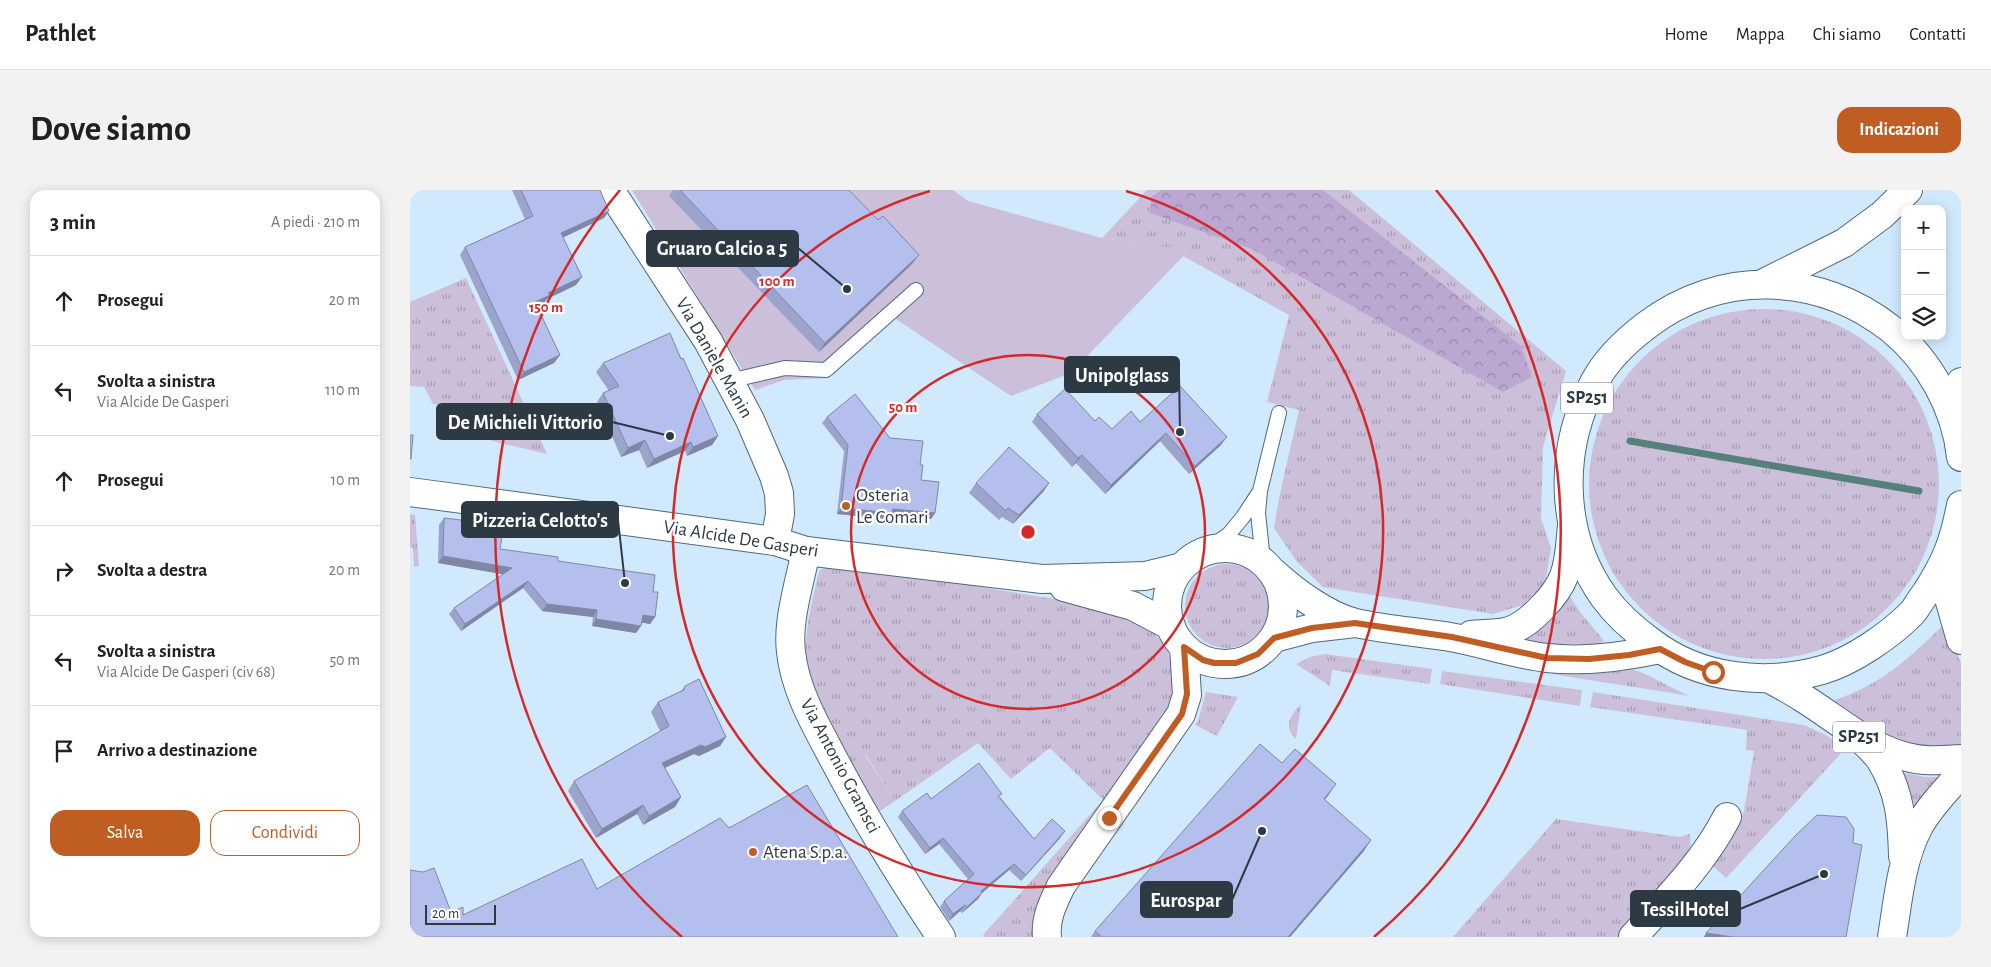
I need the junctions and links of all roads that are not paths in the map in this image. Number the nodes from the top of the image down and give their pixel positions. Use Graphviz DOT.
graph roads {
  1 [pos="610,190"];
  2 [pos="1908,190"];
  3 [pos="1764,284"];
  4 [pos="916,290"];
  5 [pos="729,381"];
  6 [pos="1961,382"];
  7 [pos="1279,413"];
  8 [pos="1954,422"];
  9 [pos="1961,457"];
  10 [pos="1260,491"];
  11 [pos="410,492"];
  12 [pos="1959,517"];
  13 [pos="1572,526"];
  14 [pos="775,541"];
  15 [pos="1207,550"];
  16 [pos="806,551"];
  17 [pos="1268,566"];
  18 [pos="1943,566"];
  19 [pos="1182,567"];
  20 [pos="1042,579"];
  21 [pos="1961,587"];
  22 [pos="1355,623"];
  23 [pos="1177,637"];
  24 [pos="1452,637"];
  25 [pos="1274,638"];
  26 [pos="1961,640"];
  27 [pos="1660,649"];
  28 [pos="1770,679"];
  29 [pos="1858,736"];
  30 [pos="1961,759"];
  31 [pos="1961,773"];
  32 [pos="1727,817"];
  33 [pos="1904,868"];
  34 [pos="941,937"];
  35 [pos="1047,937"];
  36 [pos="1634,937"];
  37 [pos="1892,937"];
  1 -- 5 [label="main road, Via Daniele Manin"];
  2 -- 3 [label="main road"];
  3 -- 8 [label="main road, SP251"];
  3 -- 13 [label="main road, SP251"];
  4 -- 5 [label="lane"];
  5 -- 14 [label="main road, Via Daniele Manin"];
  6 -- 8 [label="main road"];
  7 -- 10 [label="lane"];
  8 -- 9 [label="main road, SP251"];
  10 -- 15 [label="lane"];
  10 -- 17 [label="lane"];
  11 -- 14 [label="main road, Via Alcide De Gasperi"];
  12 -- 18 [label="main road, SP251"];
  12 -- 21 [label="main road, SP251"];
  13 -- 24 [label="main road, SP251"];
  13 -- 27 [label="main road, SP251"];
  14 -- 16 [label="main road, Via Alcide De Gasperi"];
  15 -- 17 [label="main road"];
  15 -- 19 [label="main road"];
  16 -- 20 [label="main road, Via Alcide De Gasperi"];
  16 -- 34 [label="main road, Via Antonio Gramsci"];
  17 -- 22 [label="main road"];
  17 -- 25 [label="main road"];
  18 -- 26 [label="main road"];
  18 -- 28 [label="main road, SP251"];
  19 -- 20 [label="main road, Via Alcide De Gasperi"];
  19 -- 23 [label="main road"];
  20 -- 23 [label="main road, Via Alcide De Gasperi"];
  22 -- 24 [label="main road, SP251"];
  22 -- 25 [label="main road"];
  23 -- 25 [label="main road"];
  23 -- 35 [label="main road"];
  24 -- 27 [label="main road, SP251"];
  27 -- 28 [label="main road, SP251"];
  28 -- 29 [label="main road, SP251"];
  29 -- 30 [label="main road, SP251"];
  29 -- 33 [label="main road"];
  31 -- 33 [label="main road"];
  32 -- 36 [label="main road"];
  33 -- 37 [label="main road"];
}
